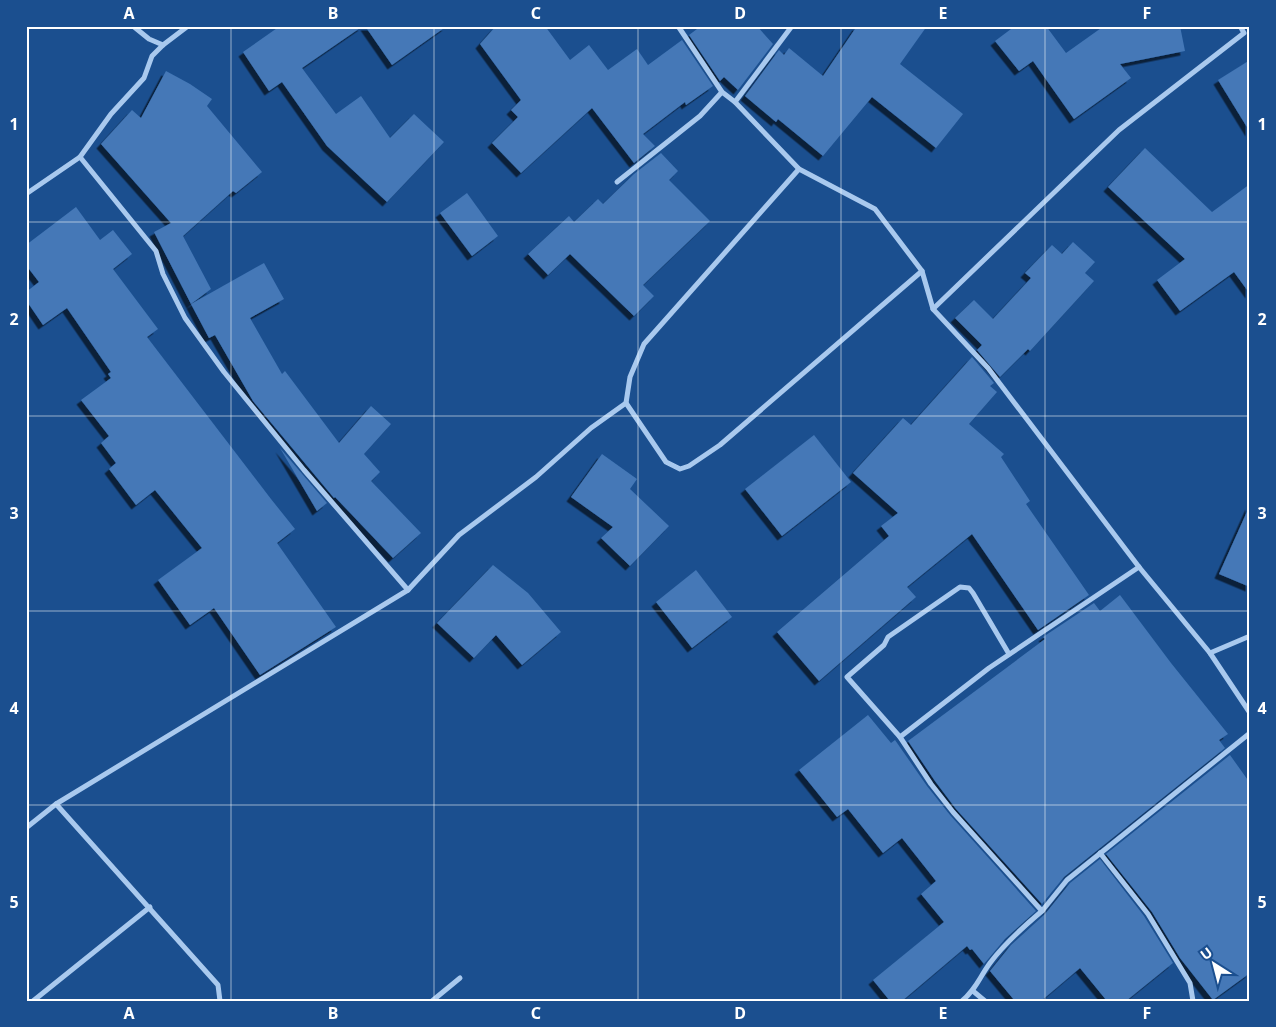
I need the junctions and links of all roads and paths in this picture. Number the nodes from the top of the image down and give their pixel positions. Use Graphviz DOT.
graph roads {
  1 [pos="133,26"];
  2 [pos="188,26"];
  3 [pos="678,26"];
  4 [pos="792,26"];
  5 [pos="1240,26"];
  6 [pos="1250,29"];
  7 [pos="1244,33"];
  8 [pos="163,45"];
  9 [pos="722,92"];
  10 [pos="735,102"];
  11 [pos="80,157"];
  12 [pos="799,169"];
  13 [pos="618,182"];
  14 [pos="26,194"];
  15 [pos="922,271"];
  16 [pos="933,309"];
  17 [pos="626,403"];
  18 [pos="1139,567"];
  19 [pos="408,590"];
  20 [pos="1250,636"];
  21 [pos="1210,653"];
  22 [pos="1009,654"];
  23 [pos="1250,713"];
  24 [pos="1250,733"];
  25 [pos="900,737"];
  26 [pos="56,804"];
  27 [pos="26,828"];
  28 [pos="1100,853"];
  29 [pos="150,907"];
  30 [pos="1042,911"];
  31 [pos="460,978"];
  32 [pos="973,991"];
  33 [pos="33,1001"];
  34 [pos="220,1001"];
  35 [pos="432,1001"];
  36 [pos="962,1001"];
  37 [pos="985,1001"];
  38 [pos="1193,1001"];
  1 -- 8 [label="street"];
  2 -- 8 [label="street"];
  3 -- 9 [label="street"];
  4 -- 10 [label="street"];
  5 -- 7 [label="street"];
  6 -- 7 [label="street"];
  7 -- 16 [label="street"];
  8 -- 11 [label="street"];
  9 -- 10 [label="street"];
  9 -- 13 [label="street"];
  10 -- 12 [label="street"];
  11 -- 14 [label="street"];
  11 -- 19 [label="street"];
  12 -- 15 [label="street"];
  12 -- 17 [label="street"];
  15 -- 16 [label="street"];
  15 -- 17 [label="street"];
  16 -- 18 [label="street"];
  17 -- 19 [label="street"];
  18 -- 21 [label="street"];
  18 -- 22 [label="street"];
  19 -- 26 [label="street"];
  20 -- 21 [label="street"];
  21 -- 23 [label="street"];
  22 -- 25 [label="street"];
  22 -- 25 [label="street"];
  24 -- 28 [label="street"];
  25 -- 30 [label="street"];
  26 -- 27 [label="street"];
  26 -- 29 [label="street"];
  28 -- 30 [label="street"];
  28 -- 38 [label="street"];
  29 -- 33 [label="street"];
  29 -- 34 [label="street"];
  30 -- 32 [label="street"];
  31 -- 35 [label="street"];
  32 -- 36 [label="street"];
  32 -- 37 [label="street"];
}
